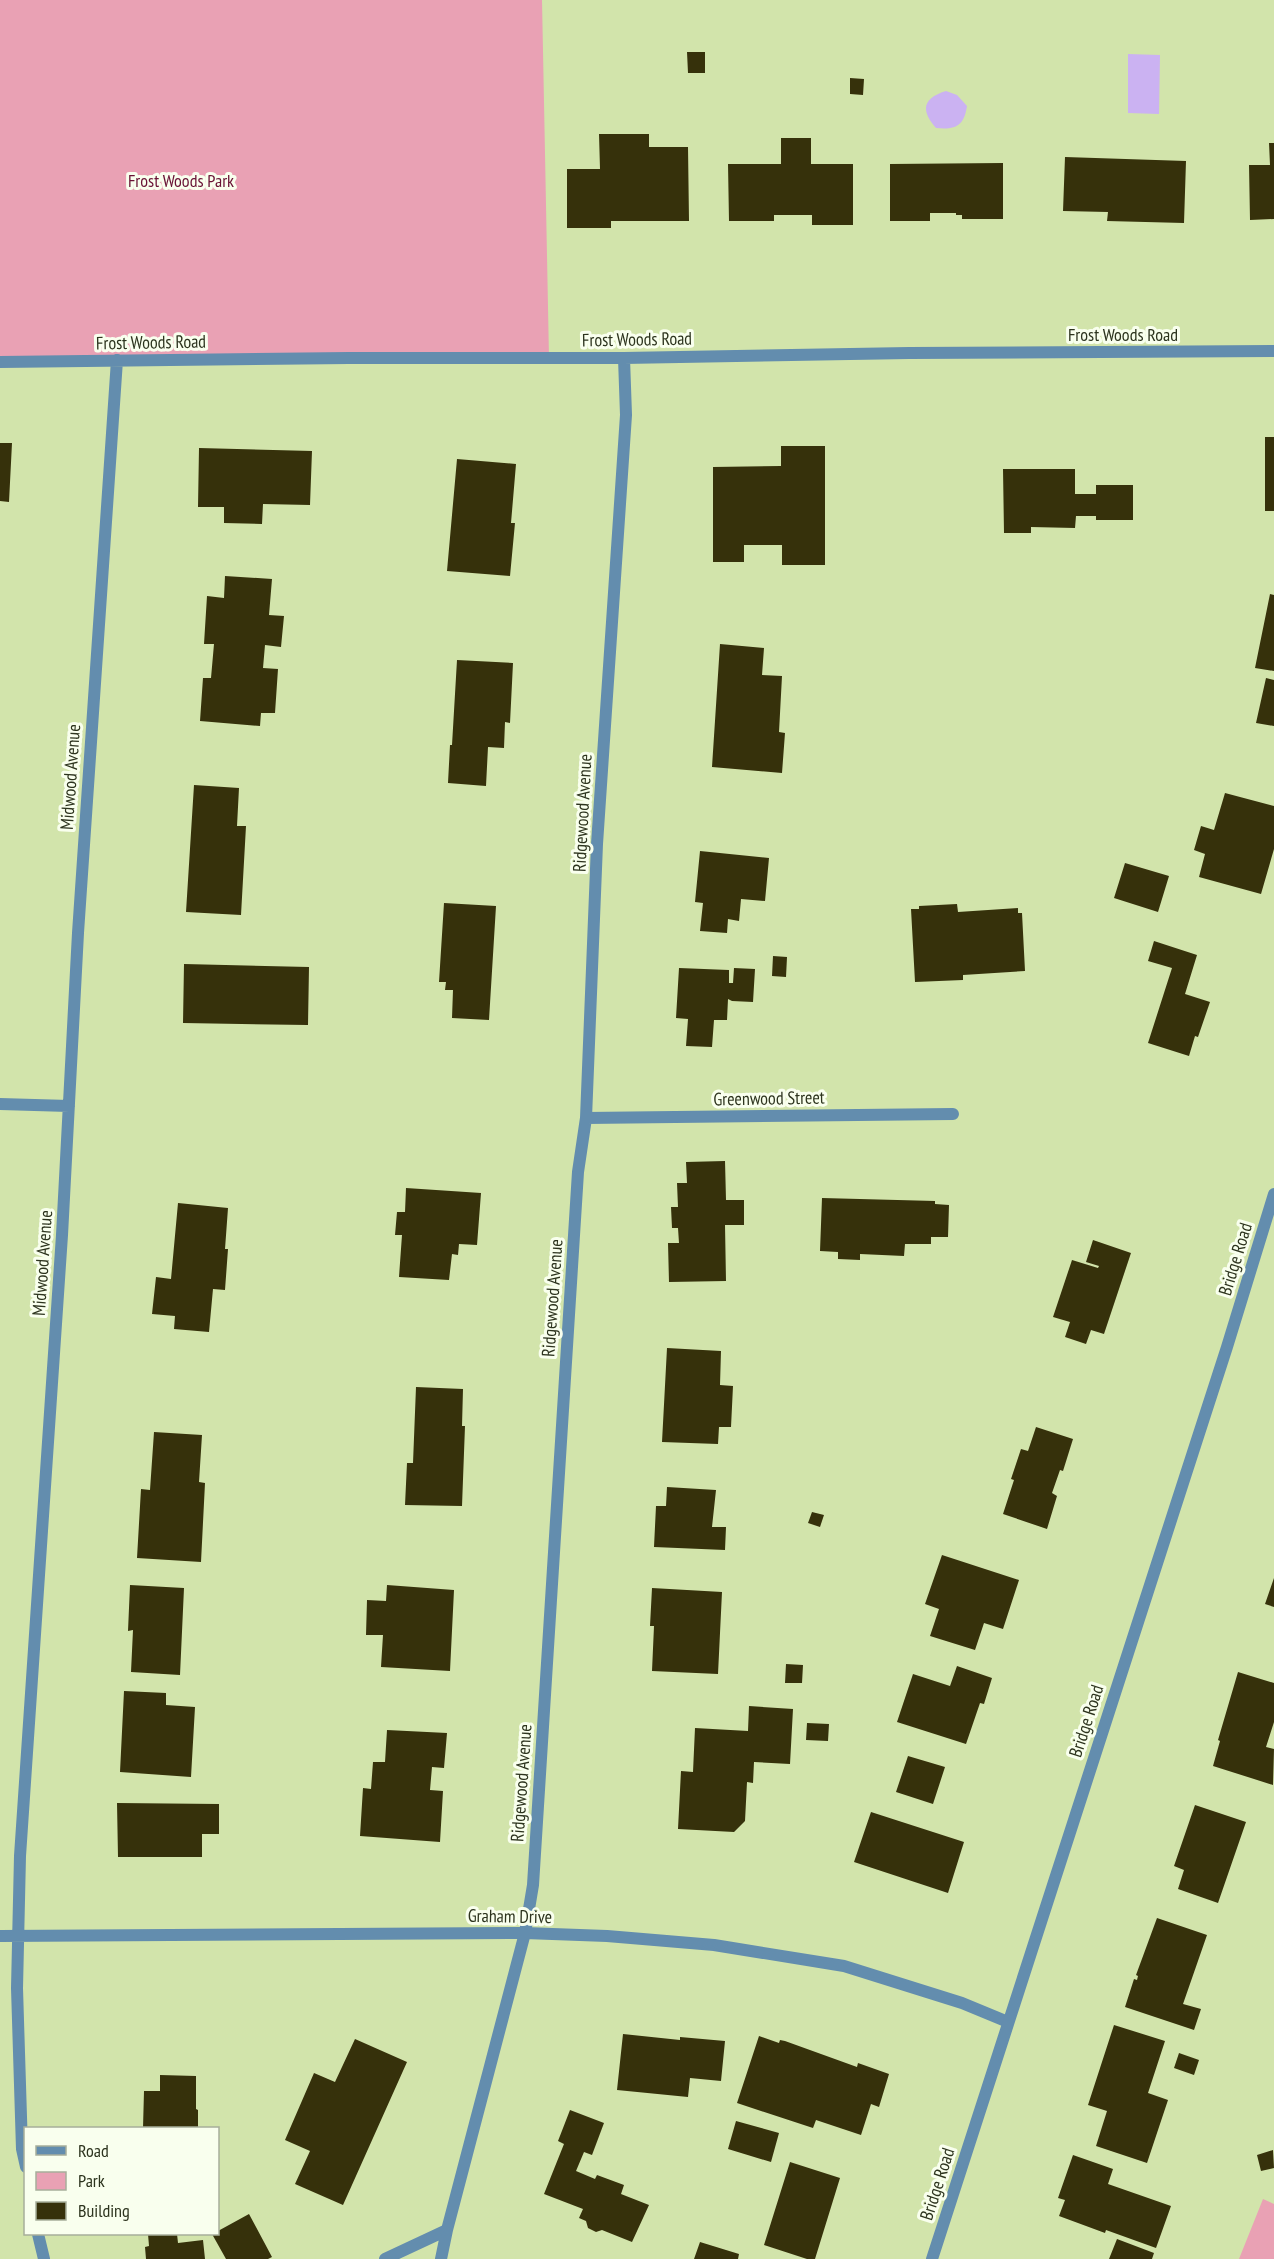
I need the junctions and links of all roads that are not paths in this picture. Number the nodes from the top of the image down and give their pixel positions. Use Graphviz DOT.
graph roads {
  1 [pos="1274,351"];
  2 [pos="624,358"];
  3 [pos="117,360"];
  4 [pos="0,362"];
  5 [pos="0,1104"];
  6 [pos="69,1106"];
  7 [pos="953,1114"];
  8 [pos="586,1118"];
  9 [pos="1274,1194"];
  10 [pos="525,1933"];
  11 [pos="0,1936"];
  12 [pos="18,1936"];
  13 [pos="1008,2022"];
  14 [pos="24,2158"];
  15 [pos="447,2229"];
  16 [pos="38,2235"];
  17 [pos="44,2259"];
  18 [pos="385,2259"];
  19 [pos="441,2259"];
  20 [pos="932,2259"];
  1 -- 2 [label="street, Frost Woods Road"];
  2 -- 3 [label="street, Frost Woods Road"];
  2 -- 8 [label="street, Ridgewood Avenue"];
  3 -- 4 [label="street, Frost Woods Road"];
  3 -- 6 [label="street, Midwood Avenue"];
  5 -- 6 [label="street"];
  6 -- 12 [label="street, Midwood Avenue"];
  7 -- 8 [label="street, Greenwood Street"];
  8 -- 10 [label="street, Ridgewood Avenue"];
  9 -- 13 [label="street, Bridge Road"];
  10 -- 12 [label="street, Graham Drive"];
  10 -- 13 [label="street, Graham Drive"];
  10 -- 15 [label="street, Ridgewood Avenue"];
  11 -- 12 [label="street, Graham Drive"];
  12 -- 14 [label="street, Midwood Avenue"];
  13 -- 20 [label="street, Bridge Road"];
  15 -- 18 [label="street"];
  15 -- 19 [label="street, Ridgewood Avenue"];
  16 -- 17 [label="street"];
}
